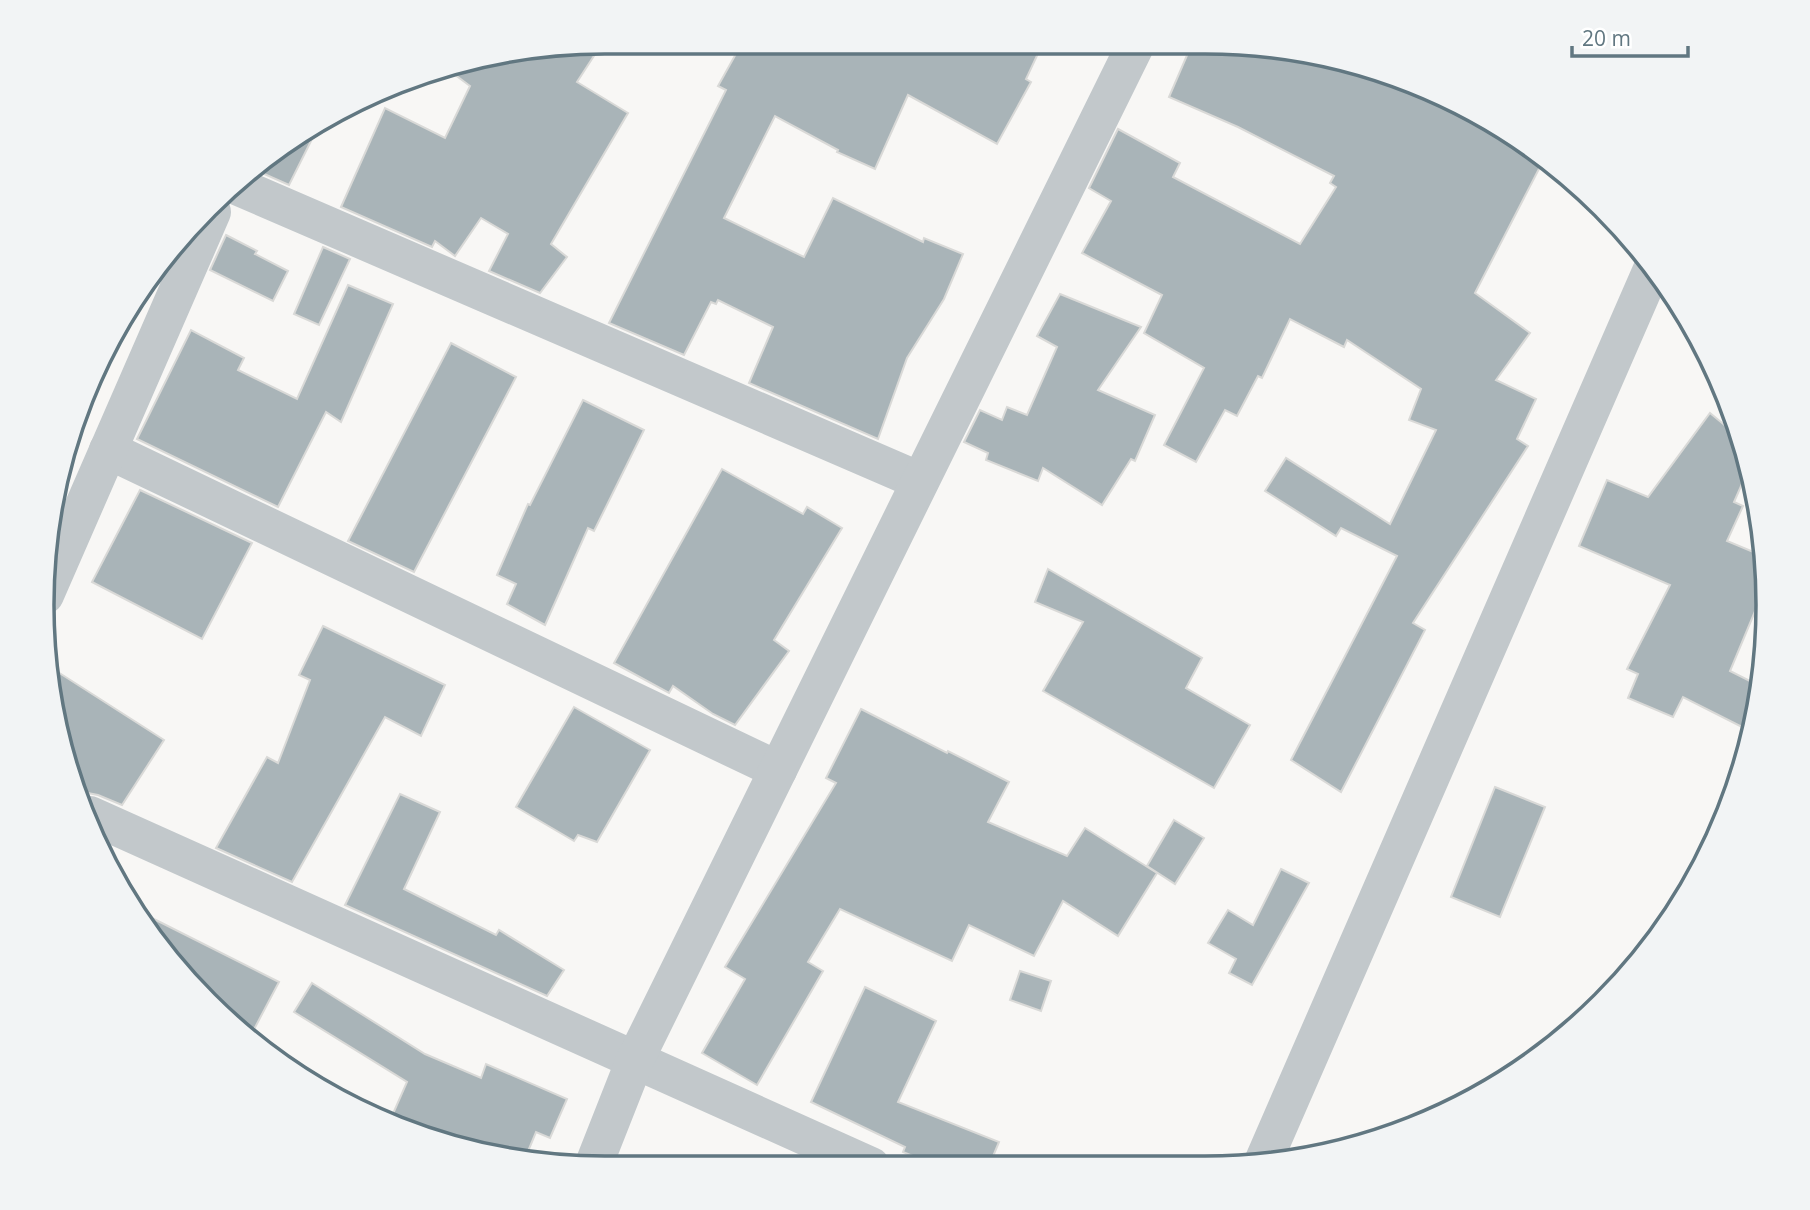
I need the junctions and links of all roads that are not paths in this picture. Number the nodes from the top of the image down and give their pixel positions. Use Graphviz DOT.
graph roads {
  1 [pos="1131,54"];
  2 [pos="244,189"];
  3 [pos="205,227"];
  4 [pos="1648,278"];
  5 [pos="108,450"];
  6 [pos="920,481"];
  7 [pos="55,572"];
  8 [pos="778,770"];
  9 [pos="97,818"];
  10 [pos="635,1060"];
  11 [pos="1267,1152"];
  12 [pos="597,1156"];
  13 [pos="849,1156"];
  1 -- 6 [label="street"];
  2 -- 6 [label="street"];
  3 -- 5 [label="street"];
  4 -- 11 [label="street"];
  5 -- 7 [label="street"];
  5 -- 8 [label="street"];
  6 -- 8 [label="street"];
  8 -- 10 [label="street"];
  9 -- 10 [label="street"];
  10 -- 12 [label="street"];
  10 -- 13 [label="street"];
}
